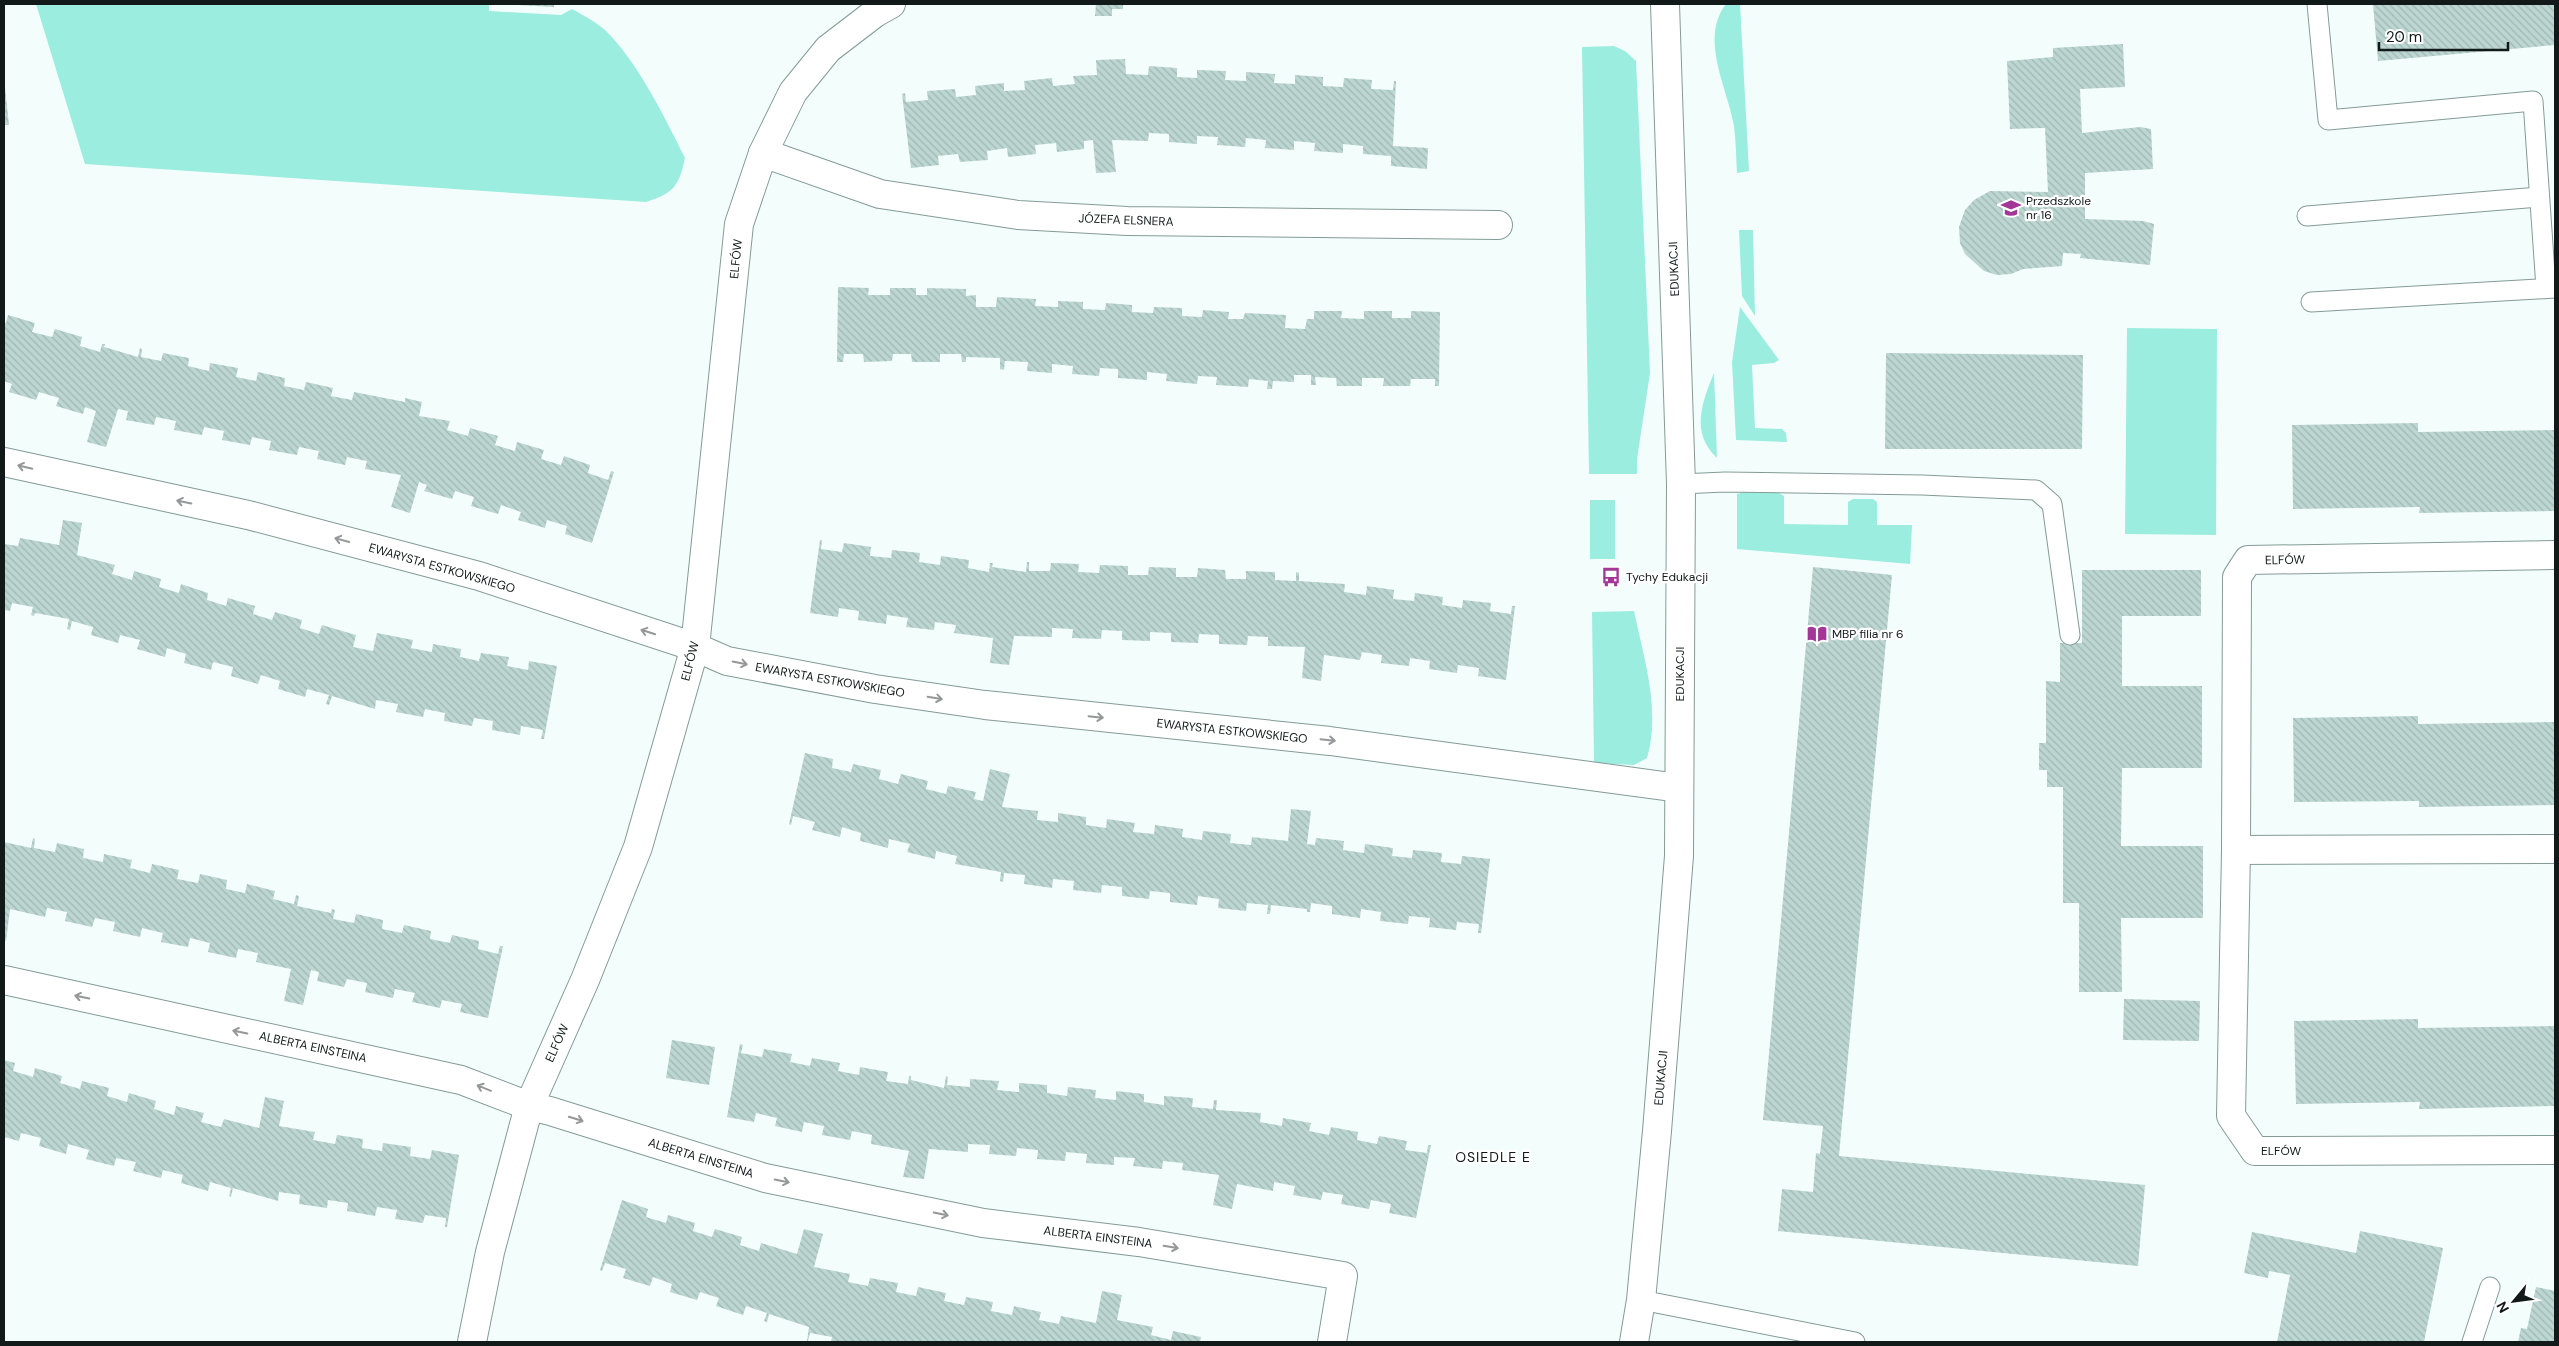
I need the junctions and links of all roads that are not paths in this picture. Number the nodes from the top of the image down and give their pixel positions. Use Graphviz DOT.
graph roads {
  1 [pos="891,4"];
  2 [pos="1665,4"];
  3 [pos="2317,4"];
  4 [pos="763,153"];
  5 [pos="2539,197"];
  6 [pos="2307,216"];
  7 [pos="1498,225"];
  8 [pos="2551,288"];
  9 [pos="2311,302"];
  10 [pos="4,462"];
  11 [pos="1681,484"];
  12 [pos="2555,555"];
  13 [pos="2070,635"];
  14 [pos="695,647"];
  15 [pos="1679,788"];
  16 [pos="2555,849"];
  17 [pos="2236,850"];
  18 [pos="4,980"];
  19 [pos="529,1106"];
  20 [pos="2555,1150"];
  21 [pos="2490,1287"];
  22 [pos="1641,1300"];
  23 [pos="472,1342"];
  24 [pos="1332,1342"];
  25 [pos="1634,1342"];
  26 [pos="1855,1342"];
  27 [pos="2472,1342"];
  1 -- 4 [label="street, ELFÓW"];
  2 -- 11 [label="street, EDUKACJI"];
  3 -- 5 [label="lane"];
  4 -- 7 [label="street, JÓZEFA ELSNERA"];
  4 -- 14 [label="street, ELFÓW"];
  5 -- 6 [label="lane"];
  5 -- 8 [label="lane"];
  8 -- 9 [label="lane"];
  14 -- 10 [label="street, EWARYSTA ESTKOWSKIEGO, one-way"];
  11 -- 13 [label="lane"];
  11 -- 15 [label="street, EDUKACJI"];
  12 -- 17 [label="street, ELFÓW"];
  14 -- 15 [label="street, EWARYSTA ESTKOWSKIEGO, one-way"];
  14 -- 19 [label="street, ELFÓW"];
  15 -- 22 [label="street, EDUKACJI"];
  16 -- 17 [label="street"];
  17 -- 20 [label="street, ELFÓW"];
  19 -- 18 [label="street, ALBERTA EINSTEINA, one-way"];
  19 -- 23 [label="street, ELFÓW"];
  19 -- 24 [label="street, ALBERTA EINSTEINA, one-way"];
  21 -- 27 [label="lane"];
  22 -- 25 [label="street, EDUKACJI"];
  22 -- 26 [label="lane"];
}
